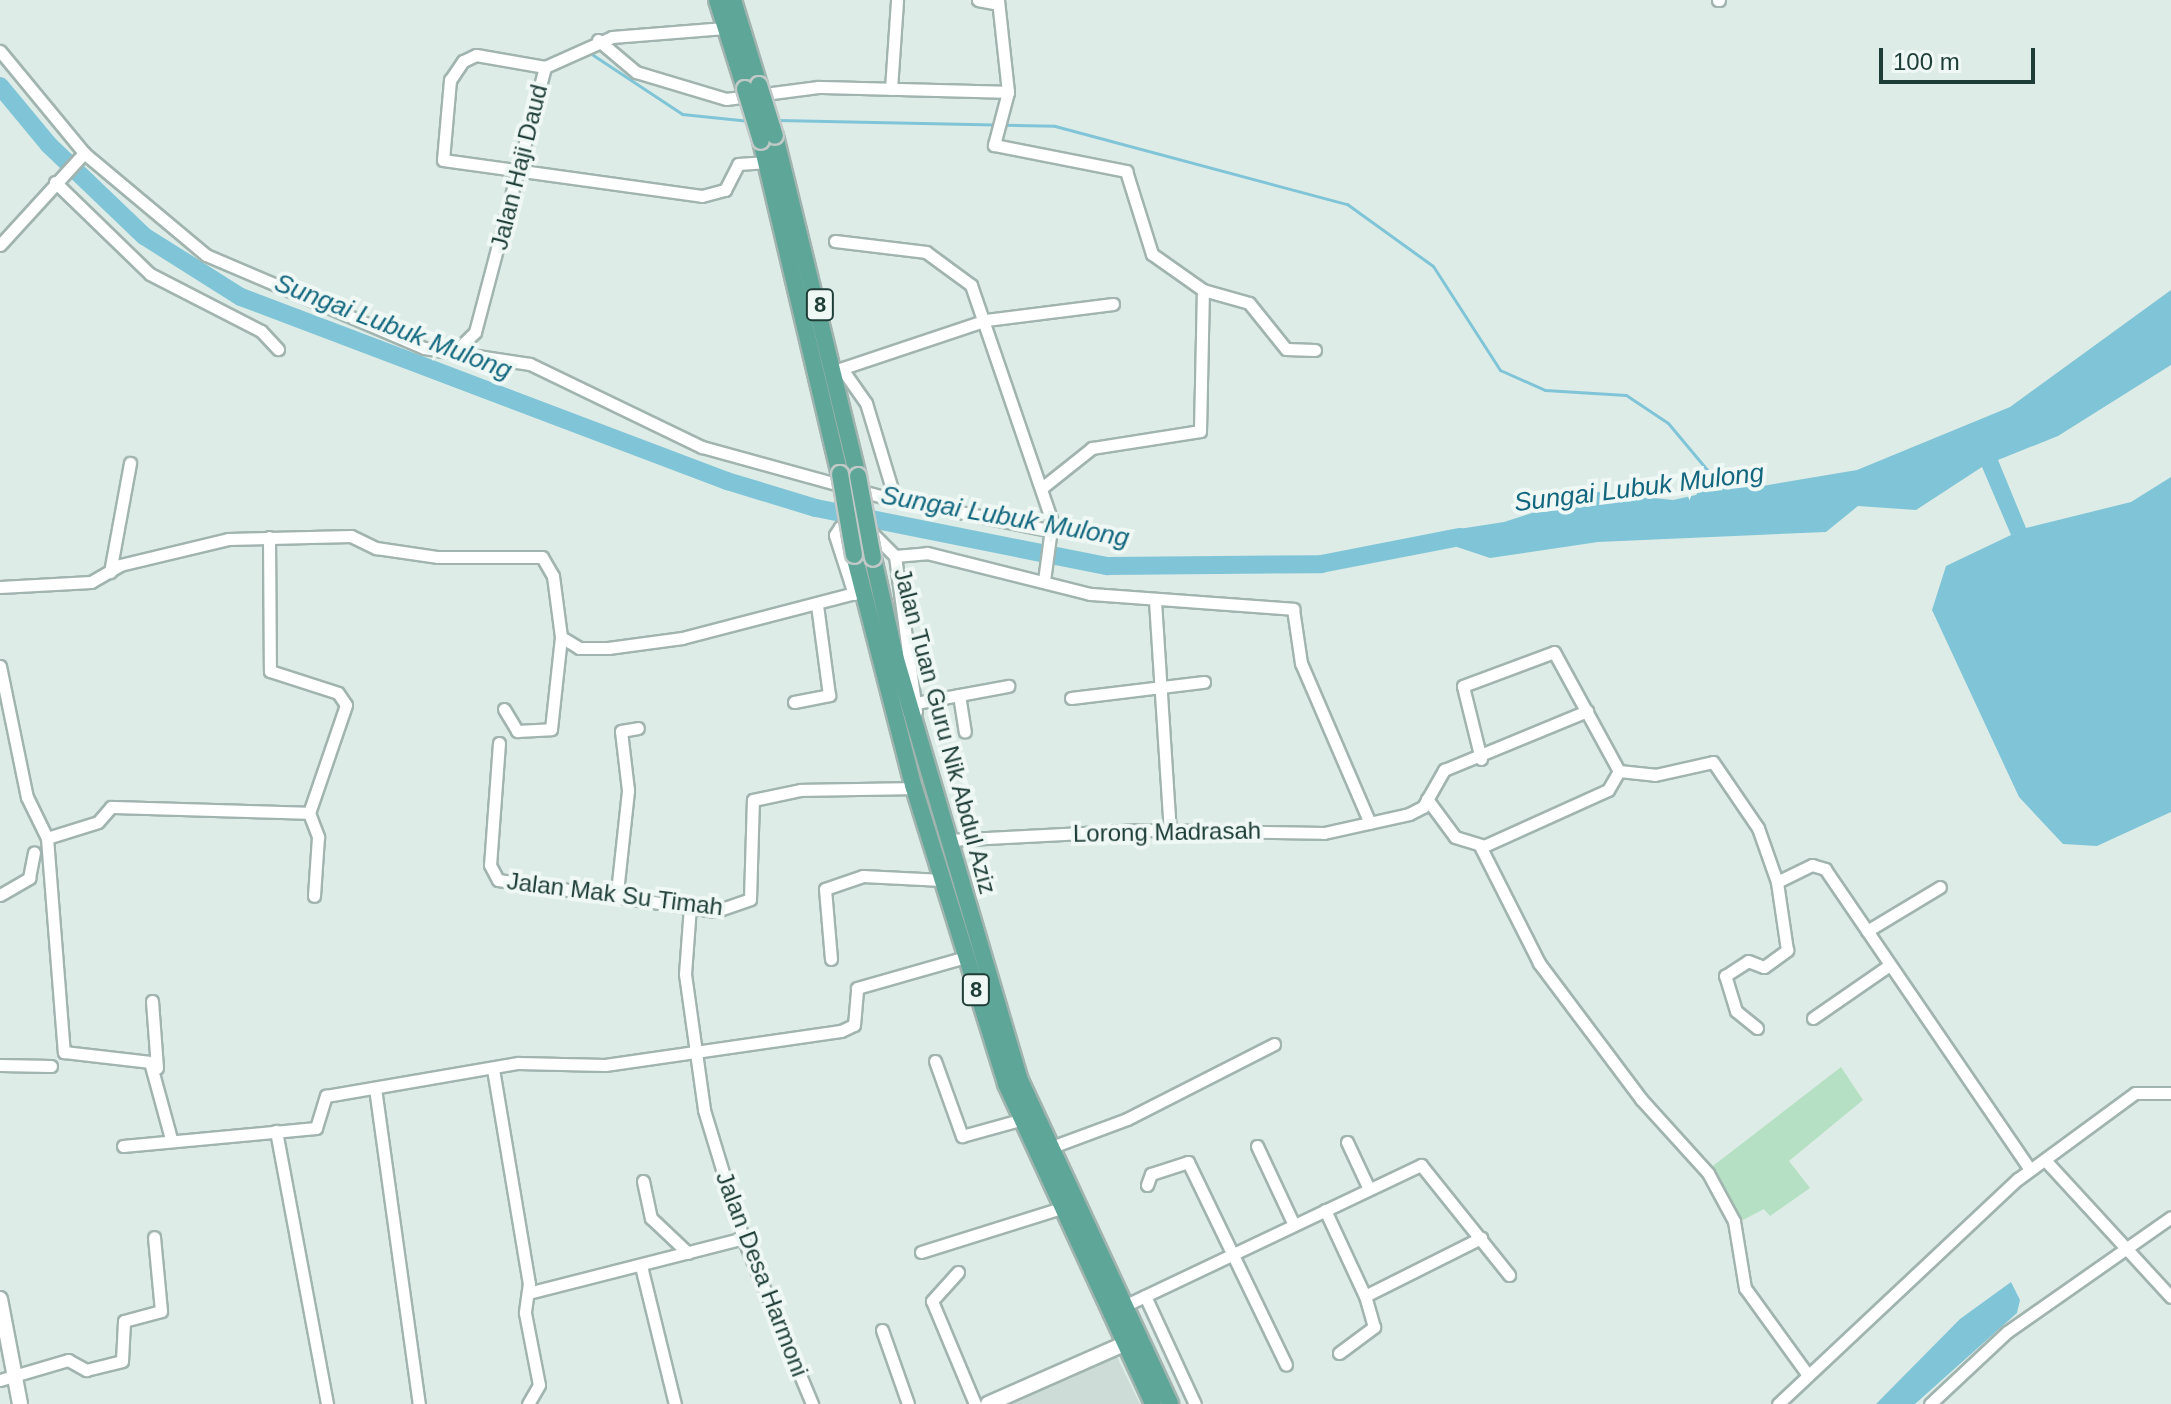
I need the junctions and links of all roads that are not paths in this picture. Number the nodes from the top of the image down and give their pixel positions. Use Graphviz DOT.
graph roads {
  1 [pos="717,0"];
  2 [pos="733,0"];
  3 [pos="897,0"];
  4 [pos="978,0"];
  5 [pos="998,2"];
  6 [pos="725,28"];
  7 [pos="598,40"];
  8 [pos="0,51"];
  9 [pos="545,67"];
  10 [pos="752,87"];
  11 [pos="891,89"];
  12 [pos="1008,92"];
  13 [pos="768,138"];
  14 [pos="83,154"];
  15 [pos="768,162"];
  16 [pos="520,170"];
  17 [pos="58,180"];
  18 [pos="835,241"];
  19 [pos="0,245"];
  20 [pos="1203,290"];
  21 [pos="1113,304"];
  22 [pos="986,320"];
  23 [pos="278,349"];
  24 [pos="457,349"];
  25 [pos="1315,350"];
  26 [pos="838,370"];
  27 [pos="130,463"];
  28 [pos="1043,487"];
  29 [pos="895,499"];
  30 [pos="1054,534"];
  31 [pos="269,537"];
  32 [pos="895,556"];
  33 [pos="110,572"];
  34 [pos="1045,577"];
  35 [pos="0,587"];
  36 [pos="858,592"];
  37 [pos="1155,601"];
  38 [pos="817,605"];
  39 [pos="561,637"];
  40 [pos="0,666"];
  41 [pos="1204,682"];
  42 [pos="1008,686"];
  43 [pos="1158,689"];
  44 [pos="959,695"];
  45 [pos="1071,698"];
  46 [pos="794,702"];
  47 [pos="916,703"];
  48 [pos="504,709"];
  49 [pos="1587,711"];
  50 [pos="915,726"];
  51 [pos="638,728"];
  52 [pos="965,732"];
  53 [pos="499,743"];
  54 [pos="1481,759"];
  55 [pos="1619,771"];
  56 [pos="914,788"];
  57 [pos="1427,799"];
  58 [pos="309,813"];
  59 [pos="1370,823"];
  60 [pos="1170,830"];
  61 [pos="47,838"];
  62 [pos="948,840"];
  63 [pos="1480,846"];
  64 [pos="34,852"];
  65 [pos="942,880"];
  66 [pos="1777,882"];
  67 [pos="1940,887"];
  68 [pos="617,892"];
  69 [pos="0,895"];
  70 [pos="314,896"];
  71 [pos="690,906"];
  72 [pos="1867,931"];
  73 [pos="966,957"];
  74 [pos="831,959"];
  75 [pos="1888,966"];
  76 [pos="152,1001"];
  77 [pos="1813,1018"];
  78 [pos="1757,1028"];
  79 [pos="1274,1044"];
  80 [pos="696,1051"];
  81 [pos="935,1061"];
  82 [pos="0,1065"];
  83 [pos="51,1066"];
  84 [pos="157,1068"];
  85 [pos="493,1069"];
  86 [pos="375,1088"];
  87 [pos="2171,1093"];
  88 [pos="1020,1120"];
  89 [pos="276,1131"];
  90 [pos="171,1139"];
  91 [pos="1347,1142"];
  92 [pos="123,1146"];
  93 [pos="1257,1146"];
  94 [pos="1049,1148"];
  95 [pos="2045,1160"];
  96 [pos="2030,1170"];
  97 [pos="643,1181"];
  98 [pos="1147,1185"];
  99 [pos="1369,1189"];
  100 [pos="1061,1208"];
  101 [pos="1325,1210"];
  102 [pos="2171,1217"];
  103 [pos="1294,1225"];
  104 [pos="154,1237"];
  105 [pos="743,1238"];
  106 [pos="1481,1238"];
  107 [pos="2126,1250"];
  108 [pos="921,1252"];
  109 [pos="688,1253"];
  110 [pos="1233,1254"];
  111 [pos="641,1266"];
  112 [pos="958,1272"];
  113 [pos="1509,1275"];
  114 [pos="528,1293"];
  115 [pos="1145,1296"];
  116 [pos="1365,1296"];
  117 [pos="2171,1297"];
  118 [pos="0,1299"];
  119 [pos="1124,1306"];
  120 [pos="882,1330"];
  121 [pos="1124,1344"];
  122 [pos="1339,1353"];
  123 [pos="1286,1365"];
  124 [pos="16,1375"];
  125 [pos="1808,1375"];
  126 [pos="0,1380"];
  127 [pos="1012,1399"];
  128 [pos="20,1404"];
  129 [pos="327,1404"];
  130 [pos="419,1404"];
  131 [pos="528,1404"];
  132 [pos="675,1404"];
  133 [pos="812,1404"];
  134 [pos="908,1404"];
  135 [pos="975,1404"];
  136 [pos="988,1404"];
  137 [pos="1153,1404"];
  138 [pos="1170,1404"];
  139 [pos="1195,1404"];
  140 [pos="1778,1404"];
  141 [pos="1930,1404"];
  1 -- 6 [label="main road, Jalan Tuan Guru Nik Abdul Aziz / 8"];
  2 -- 10 [label="main road, Jalan Tuan Guru Nik Abdul Aziz / 8"];
  3 -- 11 [label="street"];
  4 -- 5 [label="street"];
  5 -- 12 [label="street"];
  6 -- 7 [label="street, Jalan Haji Daud"];
  6 -- 10 [label="main road, Jalan Tuan Guru Nik Abdul Aziz / 8"];
  7 -- 9 [label="street, Jalan Haji Daud"];
  7 -- 11 [label="street"];
  8 -- 14 [label="street"];
  9 -- 16 [label="street, Jalan Haji Daud"];
  9 -- 16 [label="street"];
  10 -- 13 [label="main road, Jalan Tuan Guru Nik Abdul Aziz / 8, bridge"];
  11 -- 12 [label="street"];
  12 -- 20 [label="street"];
  13 -- 15 [label="main road, Jalan Tuan Guru Nik Abdul Aziz / 8"];
  13 -- 26 [label="main road, Jalan Tuan Guru Nik Abdul Aziz / 8"];
  14 -- 17 [label="street"];
  14 -- 24 [label="street"];
  15 -- 16 [label="street"];
  15 -- 36 [label="main road, Jalan Tuan Guru Nik Abdul Aziz / 8, bridge"];
  16 -- 24 [label="street, Jalan Haji Daud"];
  17 -- 19 [label="street"];
  17 -- 23 [label="street"];
  18 -- 22 [label="street"];
  20 -- 25 [label="street"];
  20 -- 28 [label="street"];
  21 -- 22 [label="street"];
  22 -- 26 [label="street"];
  22 -- 28 [label="street"];
  24 -- 29 [label="street"];
  26 -- 29 [label="street"];
  26 -- 50 [label="main road, Jalan Tuan Guru Nik Abdul Aziz / 8, bridge"];
  27 -- 33 [label="street"];
  28 -- 30 [label="street"];
  29 -- 30 [label="street"];
  30 -- 34 [label="street"];
  31 -- 33 [label="street"];
  31 -- 39 [label="street"];
  31 -- 58 [label="street"];
  32 -- 34 [label="street"];
  32 -- 36 [label="street"];
  32 -- 47 [label="street"];
  33 -- 35 [label="street"];
  34 -- 37 [label="street"];
  36 -- 38 [label="street"];
  36 -- 56 [label="main road, Jalan Tuan Guru Nik Abdul Aziz / 8"];
  37 -- 43 [label="street"];
  37 -- 59 [label="street"];
  38 -- 39 [label="street"];
  38 -- 46 [label="street"];
  39 -- 48 [label="street"];
  40 -- 61 [label="street"];
  41 -- 43 [label="street"];
  42 -- 44 [label="street"];
  43 -- 45 [label="street"];
  43 -- 60 [label="street"];
  44 -- 47 [label="street"];
  44 -- 52 [label="street"];
  47 -- 50 [label="street"];
  49 -- 54 [label="street, Lorong Madrasah"];
  49 -- 54 [label="street"];
  49 -- 55 [label="street"];
  50 -- 62 [label="main road, Jalan Tuan Guru Nik Abdul Aziz / 8"];
  51 -- 68 [label="street"];
  53 -- 68 [label="street, Jalan Mak Su Timah"];
  54 -- 57 [label="street, Lorong Madrasah"];
  55 -- 63 [label="street"];
  55 -- 66 [label="street"];
  56 -- 65 [label="main road, Jalan Tuan Guru Nik Abdul Aziz / 8"];
  56 -- 71 [label="street, Jalan Mak Su Timah"];
  57 -- 59 [label="street, Lorong Madrasah"];
  57 -- 63 [label="street"];
  58 -- 61 [label="street"];
  58 -- 70 [label="street"];
  59 -- 60 [label="street, Lorong Madrasah"];
  60 -- 62 [label="street, Lorong Madrasah"];
  61 -- 84 [label="street"];
  62 -- 94 [label="main road, Jalan Tuan Guru Nik Abdul Aziz / 8"];
  63 -- 125 [label="street"];
  64 -- 69 [label="street"];
  65 -- 73 [label="main road, Jalan Tuan Guru Nik Abdul Aziz / 8"];
  65 -- 74 [label="street"];
  66 -- 72 [label="street"];
  66 -- 78 [label="street"];
  67 -- 72 [label="street"];
  68 -- 71 [label="street, Jalan Mak Su Timah"];
  71 -- 80 [label="street, Jalan Desa Harmoni"];
  72 -- 75 [label="street"];
  73 -- 80 [label="street"];
  73 -- 88 [label="main road, Jalan Tuan Guru Nik Abdul Aziz / 8"];
  75 -- 77 [label="street"];
  75 -- 96 [label="street"];
  76 -- 84 [label="street"];
  79 -- 94 [label="street"];
  80 -- 85 [label="street"];
  80 -- 105 [label="street, Jalan Desa Harmoni"];
  81 -- 88 [label="street"];
  82 -- 83 [label="street"];
  84 -- 90 [label="street"];
  85 -- 86 [label="street"];
  85 -- 114 [label="street"];
  86 -- 89 [label="street"];
  86 -- 130 [label="street"];
  87 -- 95 [label="street"];
  88 -- 100 [label="main road, Jalan Tuan Guru Nik Abdul Aziz / 8"];
  89 -- 90 [label="street"];
  89 -- 129 [label="street"];
  90 -- 92 [label="street"];
  91 -- 99 [label="street"];
  93 -- 103 [label="street"];
  94 -- 119 [label="main road, Jalan Tuan Guru Nik Abdul Aziz / 8"];
  95 -- 96 [label="street"];
  95 -- 107 [label="street"];
  96 -- 125 [label="street"];
  97 -- 109 [label="street"];
  98 -- 110 [label="street"];
  99 -- 101 [label="street"];
  99 -- 106 [label="street"];
  100 -- 108 [label="street"];
  100 -- 121 [label="main road, Jalan Tuan Guru Nik Abdul Aziz / 8"];
  101 -- 103 [label="street"];
  101 -- 116 [label="street"];
  102 -- 107 [label="street"];
  103 -- 110 [label="street"];
  104 -- 124 [label="street"];
  105 -- 109 [label="street"];
  105 -- 133 [label="street, Jalan Desa Harmoni"];
  106 -- 113 [label="street"];
  106 -- 116 [label="street"];
  107 -- 117 [label="street"];
  107 -- 141 [label="street"];
  109 -- 111 [label="street"];
  110 -- 115 [label="street"];
  110 -- 123 [label="street"];
  111 -- 114 [label="street"];
  111 -- 132 [label="street"];
  112 -- 135 [label="street"];
  114 -- 131 [label="street"];
  115 -- 119 [label="street"];
  115 -- 139 [label="street"];
  116 -- 122 [label="street"];
  118 -- 124 [label="street"];
  119 -- 138 [label="main road, Jalan Tuan Guru Nik Abdul Aziz / 8"];
  120 -- 134 [label="street"];
  121 -- 127 [label="street"];
  121 -- 137 [label="main road, Jalan Tuan Guru Nik Abdul Aziz / 8"];
  124 -- 126 [label="street"];
  124 -- 128 [label="street"];
  125 -- 140 [label="street"];
  127 -- 136 [label="street"];
}
